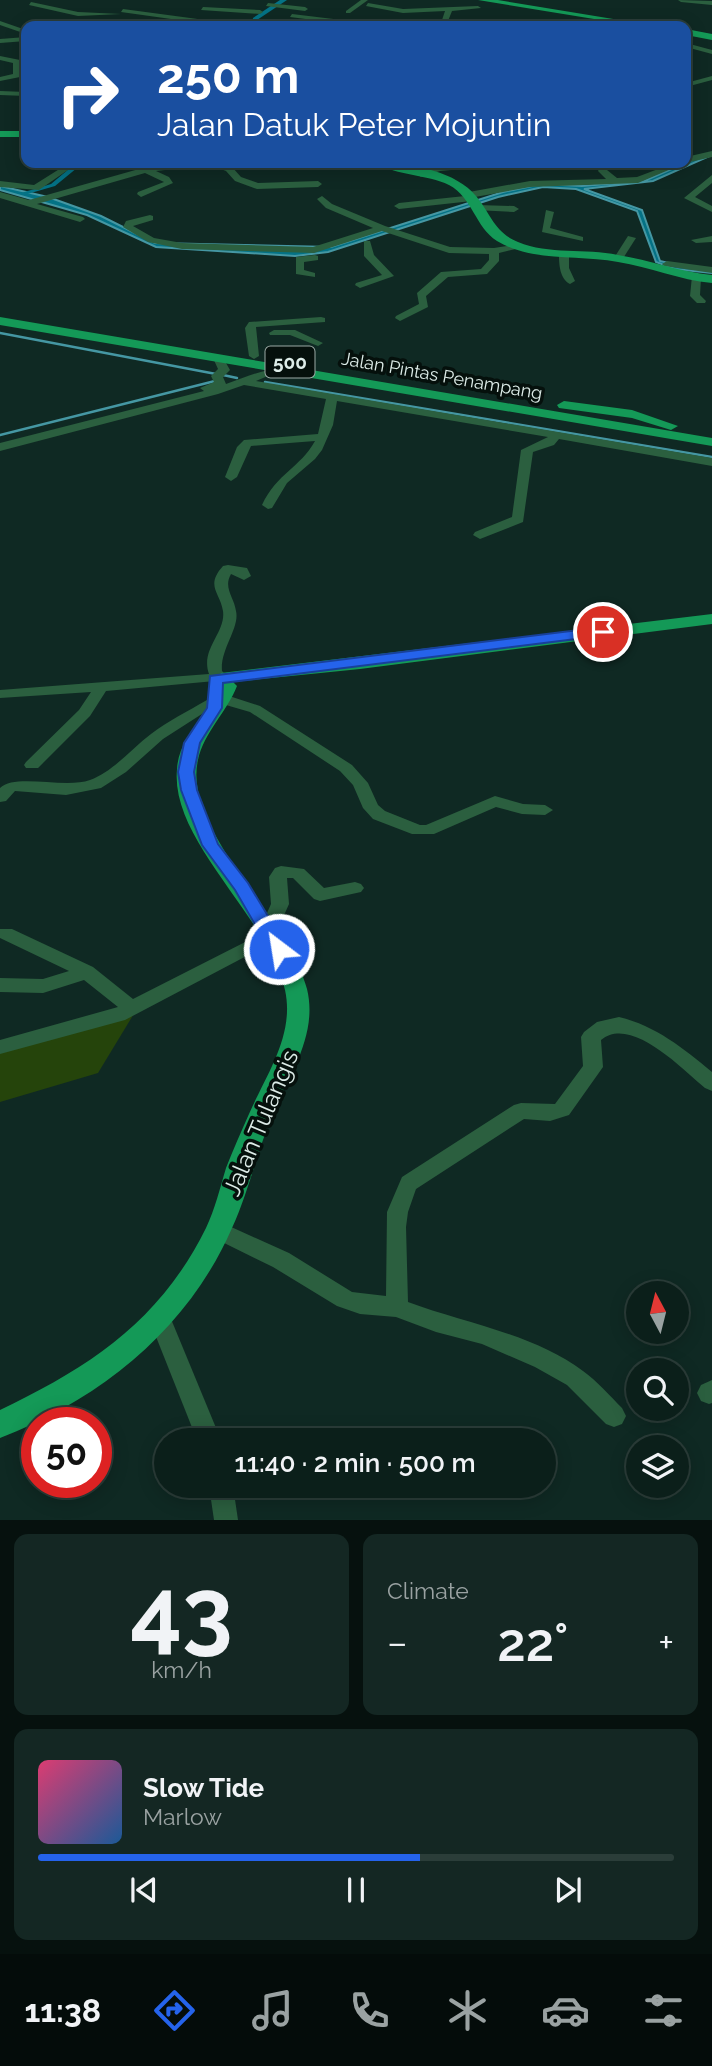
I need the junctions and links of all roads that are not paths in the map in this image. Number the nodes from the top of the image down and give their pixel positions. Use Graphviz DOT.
graph roads {
  1 [pos="435,0"];
  2 [pos="502,0"];
  3 [pos="681,0"];
  4 [pos="133,3"];
  5 [pos="365,3"];
  6 [pos="712,3"];
  7 [pos="31,4"];
  8 [pos="480,4"];
  9 [pos="268,5"];
  10 [pos="529,6"];
  11 [pos="166,8"];
  12 [pos="203,9"];
  13 [pos="428,9"];
  14 [pos="449,9"];
  15 [pos="309,10"];
  16 [pos="348,12"];
  17 [pos="121,13"];
  18 [pos="157,15"];
  19 [pos="292,16"];
  20 [pos="96,21"];
  21 [pos="203,21"];
  22 [pos="253,21"];
  23 [pos="334,21"];
  24 [pos="445,21"];
  25 [pos="607,21"];
  26 [pos="623,21"];
  27 [pos="632,21"];
  28 [pos="0,23"];
  29 [pos="21,30"];
  30 [pos="691,32"];
  31 [pos="712,35"];
  32 [pos="21,39"];
  33 [pos="0,41"];
  34 [pos="691,46"];
  35 [pos="712,51"];
  36 [pos="0,58"];
  37 [pos="712,78"];
  38 [pos="0,79"];
  39 [pos="691,84"];
  40 [pos="0,93"];
  41 [pos="21,94"];
  42 [pos="0,134"];
  43 [pos="21,134"];
  44 [pos="712,154"];
  45 [pos="691,159"];
  46 [pos="66,168"];
  47 [pos="163,168"];
  48 [pos="226,168"];
  49 [pos="400,168"];
  50 [pos="439,168"];
  51 [pos="604,168"];
  52 [pos="670,168"];
  53 [pos="146,170"];
  54 [pos="421,174"];
  55 [pos="712,178"];
  56 [pos="615,182"];
  57 [pos="0,184"];
  58 [pos="318,184"];
  59 [pos="141,194"];
  60 [pos="0,195"];
  61 [pos="322,199"];
  62 [pos="474,201"];
  63 [pos="31,202"];
  64 [pos="399,206"];
  65 [pos="514,209"];
  66 [pos="712,209"];
  67 [pos="549,212"];
  68 [pos="150,218"];
  69 [pos="80,219"];
  70 [pos="383,228"];
  71 [pos="396,233"];
  72 [pos="631,238"];
  73 [pos="712,239"];
  74 [pos="696,240"];
  75 [pos="367,243"];
  76 [pos="519,247"];
  77 [pos="494,251"];
  78 [pos="619,258"];
  79 [pos="568,260"];
  80 [pos="667,264"];
  81 [pos="712,270"];
  82 [pos="311,275"];
  83 [pos="696,278"];
  84 [pos="712,279"];
  85 [pos="570,281"];
  86 [pos="360,285"];
  87 [pos="701,301"];
  88 [pos="0,313"];
  89 [pos="400,318"];
  90 [pos="321,320"];
  91 [pos="0,321"];
  92 [pos="251,336"];
  93 [pos="318,343"];
  94 [pos="218,358"];
  95 [pos="248,359"];
  96 [pos="298,371"];
  97 [pos="387,378"];
  98 [pos="250,380"];
  99 [pos="408,390"];
  100 [pos="332,398"];
  101 [pos="532,403"];
  102 [pos="589,413"];
  103 [pos="712,434"];
  104 [pos="557,435"];
  105 [pos="322,437"];
  106 [pos="9,439"];
  107 [pos="712,442"];
  108 [pos="0,447"];
  109 [pos="712,462"];
  110 [pos="231,477"];
  111 [pos="268,505"];
  112 [pos="480,535"];
  113 [pos="244,576"];
  114 [pos="712,619"];
  115 [pos="101,687"];
  116 [pos="221,688"];
  117 [pos="0,694"];
  118 [pos="32,765"];
  119 [pos="0,797"];
  120 [pos="545,810"];
  121 [pos="355,888"];
  122 [pos="6,933"];
  123 [pos="270,934"];
  124 [pos="87,972"];
  125 [pos="0,985"];
  126 [pos="130,1008"];
  127 [pos="0,1047"];
  128 [pos="712,1083"];
  129 [pos="218,1230"];
  130 [pos="396,1307"];
  131 [pos="160,1319"];
  132 [pos="614,1416"];
  133 [pos="0,1425"];
  134 [pos="204,1428"];
  135 [pos="223,1498"];
  136 [pos="226,1520"];
  1 -- 13 [label="street"];
  2 -- 10 [label="main road"];
  3 -- 6 [label="street"];
  4 -- 17 [label="street"];
  5 -- 13 [label="street"];
  5 -- 16 [label="street"];
  7 -- 17 [label="street"];
  8 -- 10 [label="main road"];
  8 -- 14 [label="street"];
  9 -- 12 [label="street"];
  9 -- 15 [label="street"];
  9 -- 22 [label="street"];
  10 -- 25 [label="main road"];
  10 -- 26 [label="main road"];
  10 -- 27 [label="main road"];
  11 -- 18 [label="street"];
  13 -- 14 [label="street"];
  14 -- 24 [label="street"];
  17 -- 18 [label="street"];
  17 -- 20 [label="street"];
  18 -- 21 [label="street"];
  19 -- 23 [label="street"];
  28 -- 29 [label="street"];
  30 -- 31 [label="main road"];
  32 -- 33 [label="street"];
  34 -- 35 [label="street"];
  36 -- 38 [label="street"];
  37 -- 39 [label="street"];
  40 -- 41 [label="street"];
  42 -- 43 [label="main road"];
  44 -- 45 [label="street"];
  46 -- 57 [label="street"];
  47 -- 53 [label="street"];
  48 -- 58 [label="street"];
  49 -- 54 [label="main road"];
  50 -- 54 [label="street"];
  51 -- 56 [label="street"];
  52 -- 56 [label="street"];
  53 -- 59 [label="street"];
  53 -- 63 [label="street"];
  54 -- 62 [label="main road"];
  55 -- 66 [label="street"];
  56 -- 62 [label="street"];
  60 -- 63 [label="street"];
  61 -- 70 [label="street"];
  62 -- 64 [label="street"];
  62 -- 65 [label="street"];
  62 -- 76 [label="main road"];
  63 -- 69 [label="street"];
  67 -- 79 [label="street"];
  68 -- 70 [label="street"];
  70 -- 71 [label="street"];
  71 -- 75 [label="street"];
  71 -- 77 [label="street"];
  72 -- 78 [label="street"];
  73 -- 74 [label="street"];
  75 -- 82 [label="street"];
  75 -- 86 [label="street"];
  76 -- 77 [label="street"];
  76 -- 79 [label="main road"];
  77 -- 89 [label="street"];
  78 -- 79 [label="main road"];
  78 -- 83 [label="main road"];
  79 -- 85 [label="street"];
  80 -- 81 [label="street"];
  83 -- 84 [label="main road"];
  83 -- 87 [label="street"];
  88 -- 95 [label="main road, Jalan Pintas Penampang / 500"];
  90 -- 92 [label="street"];
  91 -- 94 [label="main road, Jalan Pintas Penampang / 500"];
  92 -- 93 [label="street"];
  92 -- 95 [label="street"];
  94 -- 95 [label="main road, Jalan Pintas Penampang / 500"];
  94 -- 106 [label="street"];
  95 -- 96 [label="main road, Jalan Pintas Penampang / 500"];
  95 -- 97 [label="main road, Jalan Pintas Penampang / 500"];
  95 -- 98 [label="street"];
  96 -- 98 [label="street"];
  96 -- 99 [label="main road, Jalan Pintas Penampang / 500"];
  97 -- 99 [label="main road"];
  97 -- 101 [label="main road, Jalan Pintas Penampang / 500"];
  98 -- 100 [label="street"];
  98 -- 106 [label="street"];
  99 -- 102 [label="main road, Jalan Pintas Penampang"];
  100 -- 104 [label="street"];
  100 -- 105 [label="street"];
  101 -- 102 [label="main road"];
  102 -- 103 [label="main road, Jalan Pintas Penampang"];
  102 -- 107 [label="main road, Jalan Pintas Penampang"];
  104 -- 109 [label="street"];
  104 -- 112 [label="street"];
  105 -- 110 [label="street"];
  105 -- 111 [label="street"];
  106 -- 108 [label="street"];
  113 -- 116 [label="street"];
  114 -- 116 [label="main road"];
  115 -- 116 [label="street"];
  115 -- 117 [label="street"];
  115 -- 118 [label="street"];
  116 -- 119 [label="street"];
  116 -- 120 [label="street"];
  116 -- 123 [label="main road, Jalan Tulangis"];
  121 -- 123 [label="street"];
  122 -- 124 [label="street"];
  123 -- 126 [label="street"];
  123 -- 129 [label="main road, Jalan Tulangis"];
  124 -- 125 [label="street"];
  124 -- 126 [label="street"];
  126 -- 127 [label="street"];
  128 -- 130 [label="street"];
  129 -- 130 [label="street"];
  129 -- 131 [label="main road, Jalan Tulangis"];
  130 -- 132 [label="street"];
  131 -- 133 [label="main road, Jalan Tulangis"];
  131 -- 134 [label="street"];
  135 -- 136 [label="street"];
}
